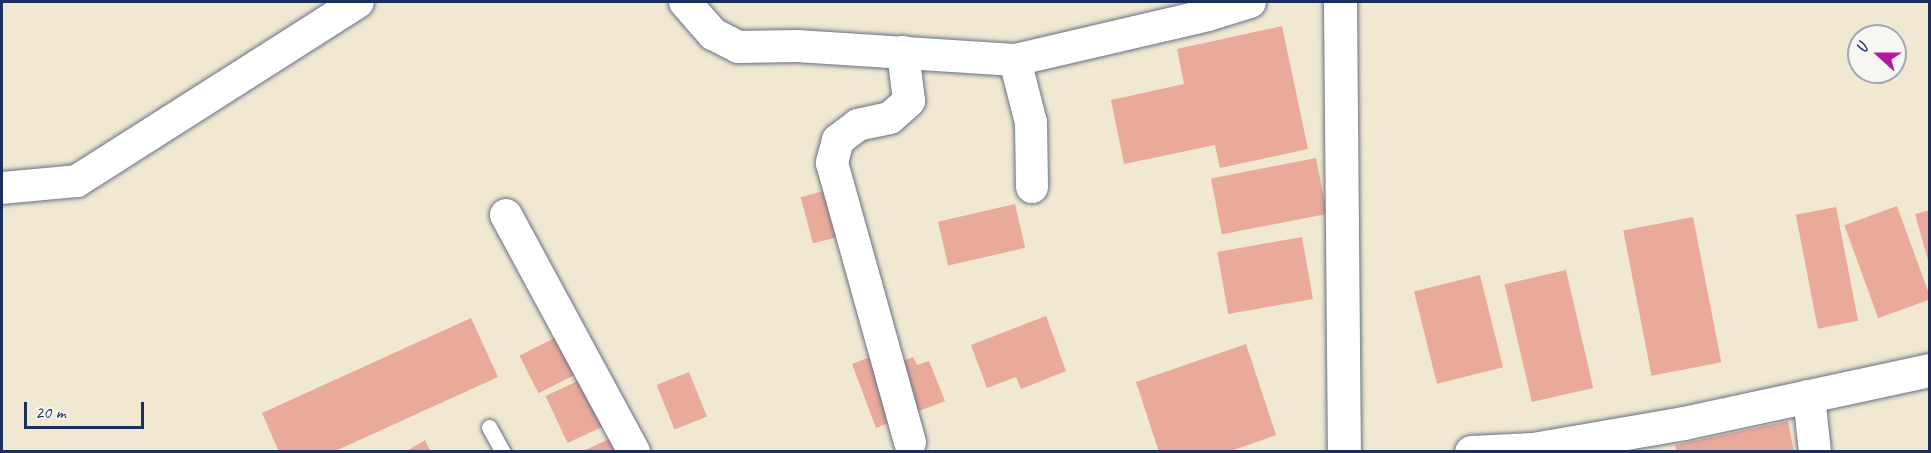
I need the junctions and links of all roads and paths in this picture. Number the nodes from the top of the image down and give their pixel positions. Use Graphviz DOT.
graph roads {
  1 [pos="358,2"];
  2 [pos="1250,2"];
  3 [pos="1340,2"];
  4 [pos="686,4"];
  5 [pos="903,52"];
  6 [pos="1015,60"];
  7 [pos="1032,187"];
  8 [pos="2,188"];
  9 [pos="506,215"];
  10 [pos="1929,370"];
  11 [pos="1809,396"];
  12 [pos="489,427"];
  13 [pos="910,442"];
  14 [pos="503,452"];
  15 [pos="634,452"];
  16 [pos="1344,452"];
  17 [pos="1471,452"];
  18 [pos="1815,452"];
  1 -- 8 [label="street"];
  2 -- 6 [label="street"];
  3 -- 16 [label="street"];
  4 -- 5 [label="street"];
  5 -- 6 [label="street"];
  5 -- 13 [label="street"];
  6 -- 7 [label="street"];
  9 -- 15 [label="street"];
  10 -- 11 [label="street"];
  11 -- 17 [label="street"];
  11 -- 18 [label="street"];
  12 -- 14 [label="lane"];
}
